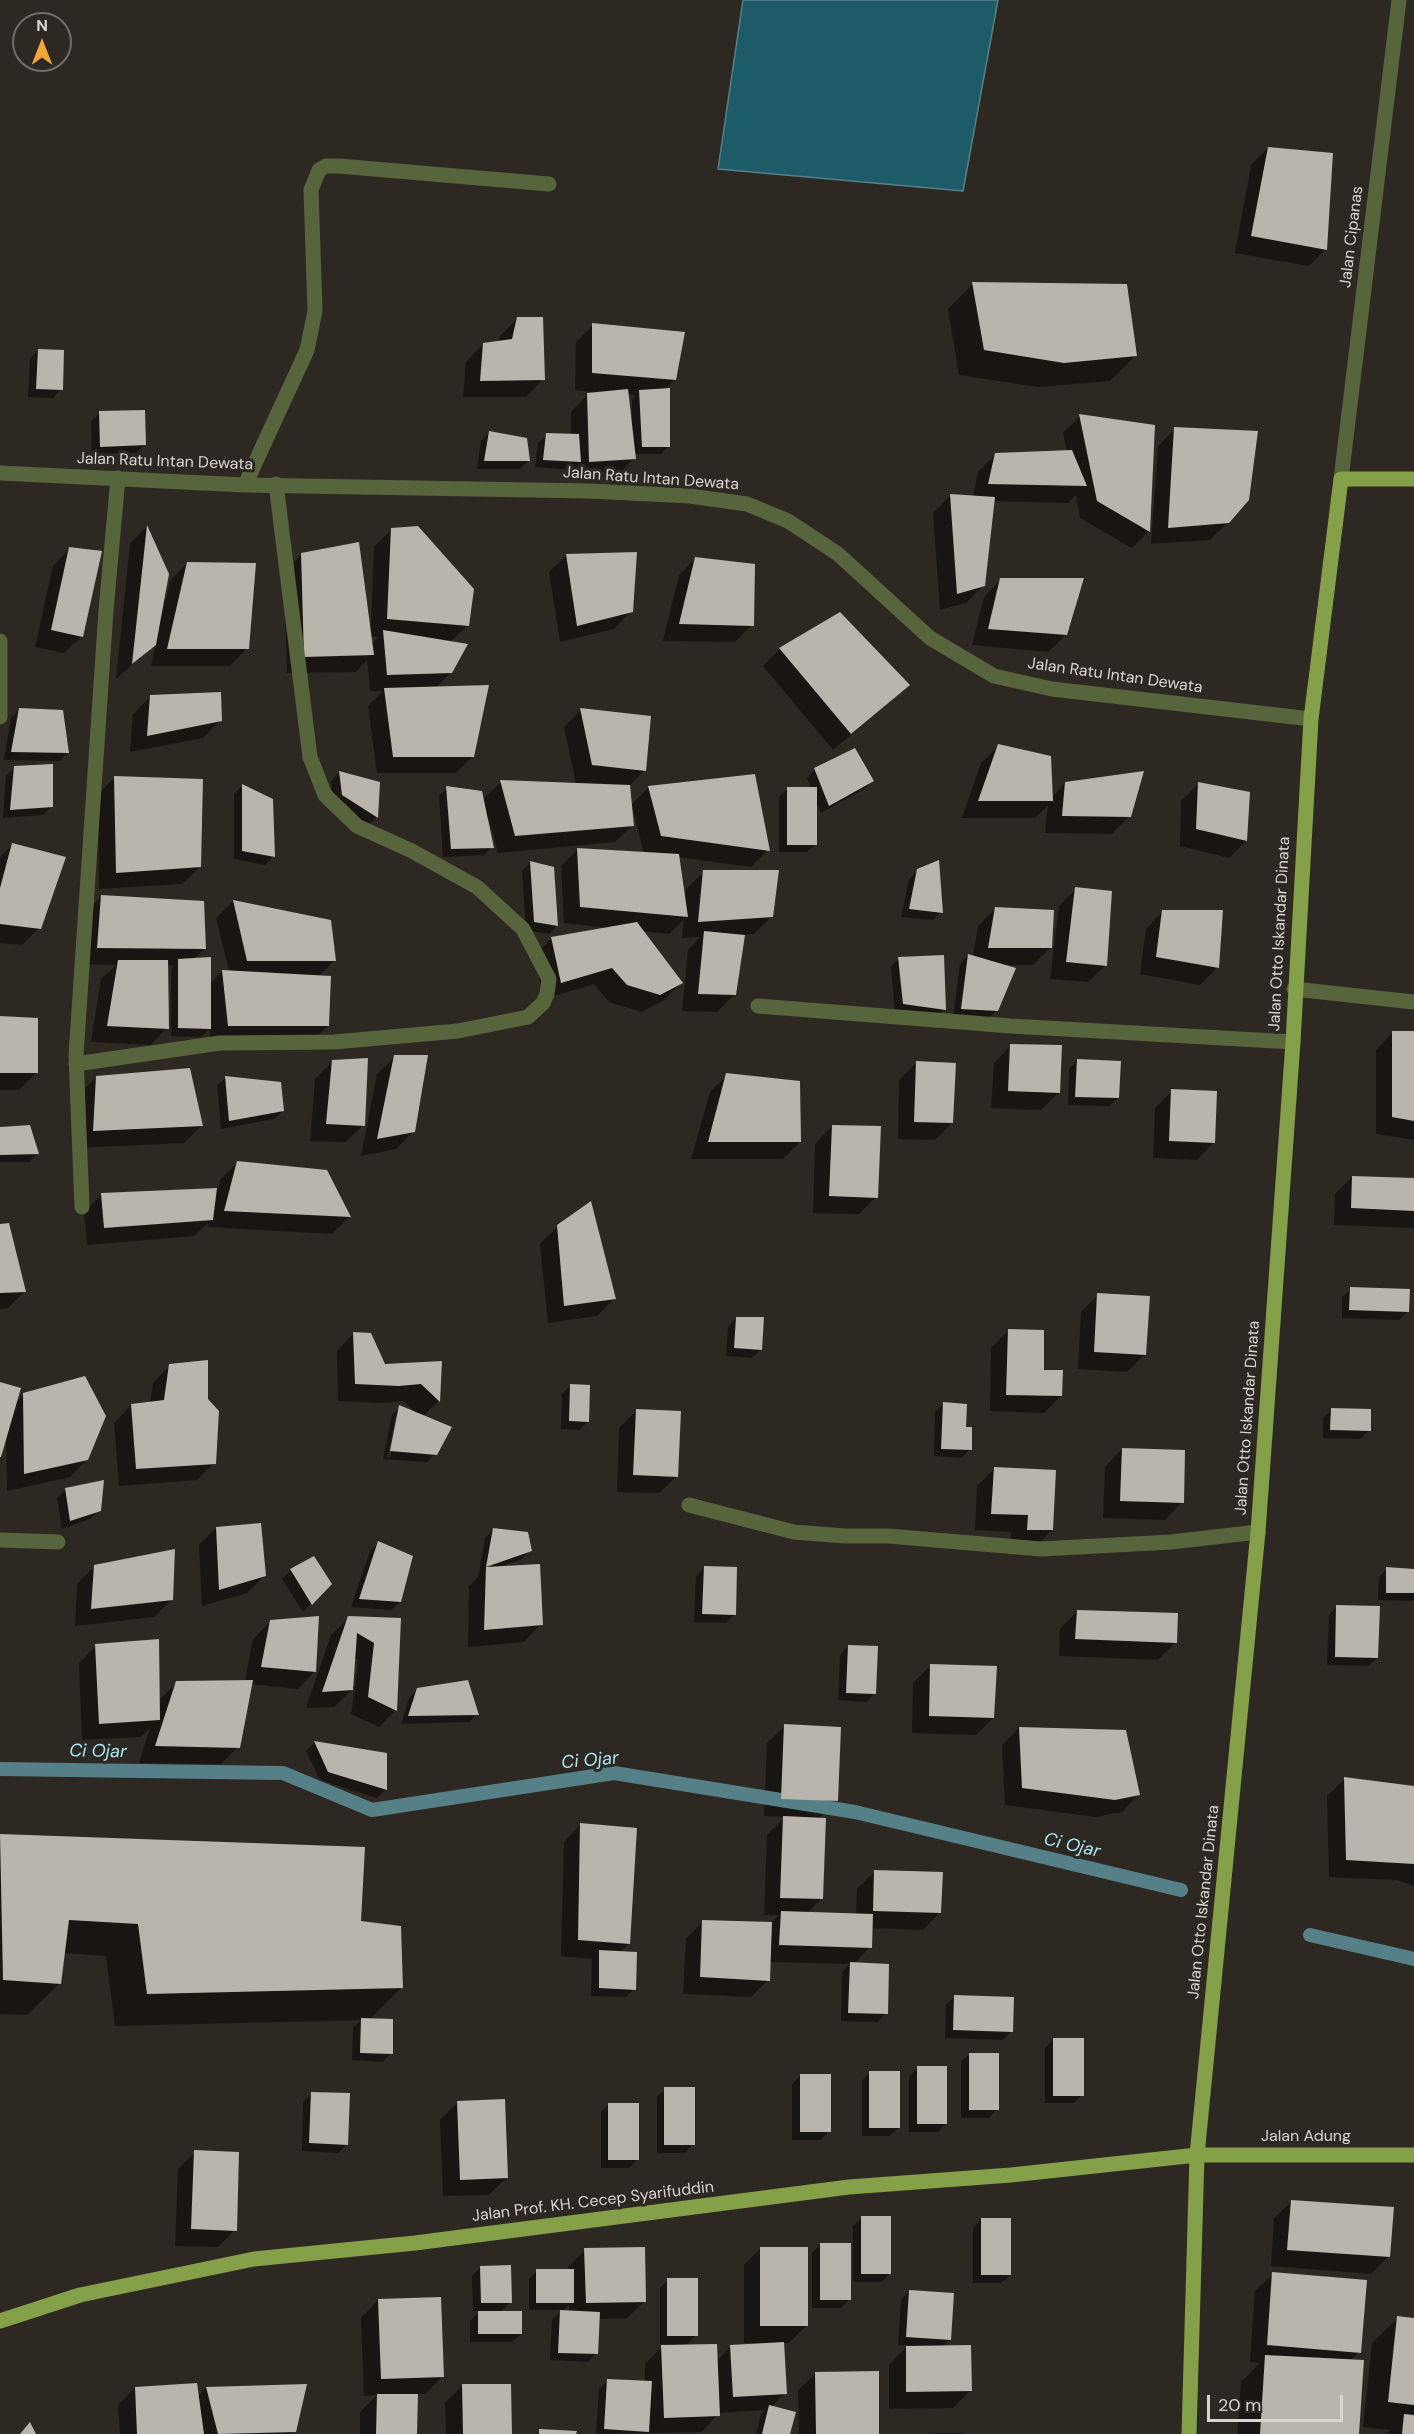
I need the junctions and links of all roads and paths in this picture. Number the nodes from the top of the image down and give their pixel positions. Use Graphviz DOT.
graph roads {
  1 [pos="1399,0"];
  2 [pos="549,184"];
  3 [pos="0,473"];
  4 [pos="118,478"];
  5 [pos="1341,478"];
  6 [pos="1414,479"];
  7 [pos="245,484"];
  8 [pos="276,484"];
  9 [pos="0,640"];
  10 [pos="0,717"];
  11 [pos="1311,719"];
  12 [pos="1294,988"];
  13 [pos="1414,1002"];
  14 [pos="758,1006"];
  15 [pos="1293,1042"];
  16 [pos="76,1064"];
  17 [pos="82,1207"];
  18 [pos="689,1505"];
  19 [pos="1258,1532"];
  20 [pos="0,1540"];
  21 [pos="58,1542"];
  22 [pos="1197,2155"];
  23 [pos="1414,2155"];
  24 [pos="0,2321"];
  25 [pos="1189,2434"];
  1 -- 5 [label="street, Jalan Cipanas"];
  2 -- 7 [label="street"];
  3 -- 4 [label="street, Jalan Ratu Intan Dewata"];
  4 -- 7 [label="street, Jalan Ratu Intan Dewata"];
  4 -- 16 [label="street"];
  5 -- 6 [label="main road"];
  5 -- 11 [label="main road, Jalan Otto Iskandar Dinata"];
  7 -- 8 [label="street, Jalan Ratu Intan Dewata"];
  8 -- 11 [label="street, Jalan Ratu Intan Dewata"];
  8 -- 16 [label="street"];
  9 -- 10 [label="street"];
  11 -- 12 [label="main road, Jalan Otto Iskandar Dinata"];
  12 -- 13 [label="street"];
  12 -- 15 [label="main road, Jalan Otto Iskandar Dinata"];
  14 -- 15 [label="street"];
  15 -- 19 [label="main road, Jalan Otto Iskandar Dinata"];
  16 -- 17 [label="street"];
  18 -- 19 [label="street"];
  19 -- 22 [label="main road, Jalan Otto Iskandar Dinata"];
  20 -- 21 [label="street"];
  22 -- 23 [label="main road, Jalan Adung"];
  22 -- 24 [label="main road, Jalan Prof. KH. Cecep Syarifuddin"];
  22 -- 25 [label="main road, Jalan Otto Iskandar Dinata"];
}
